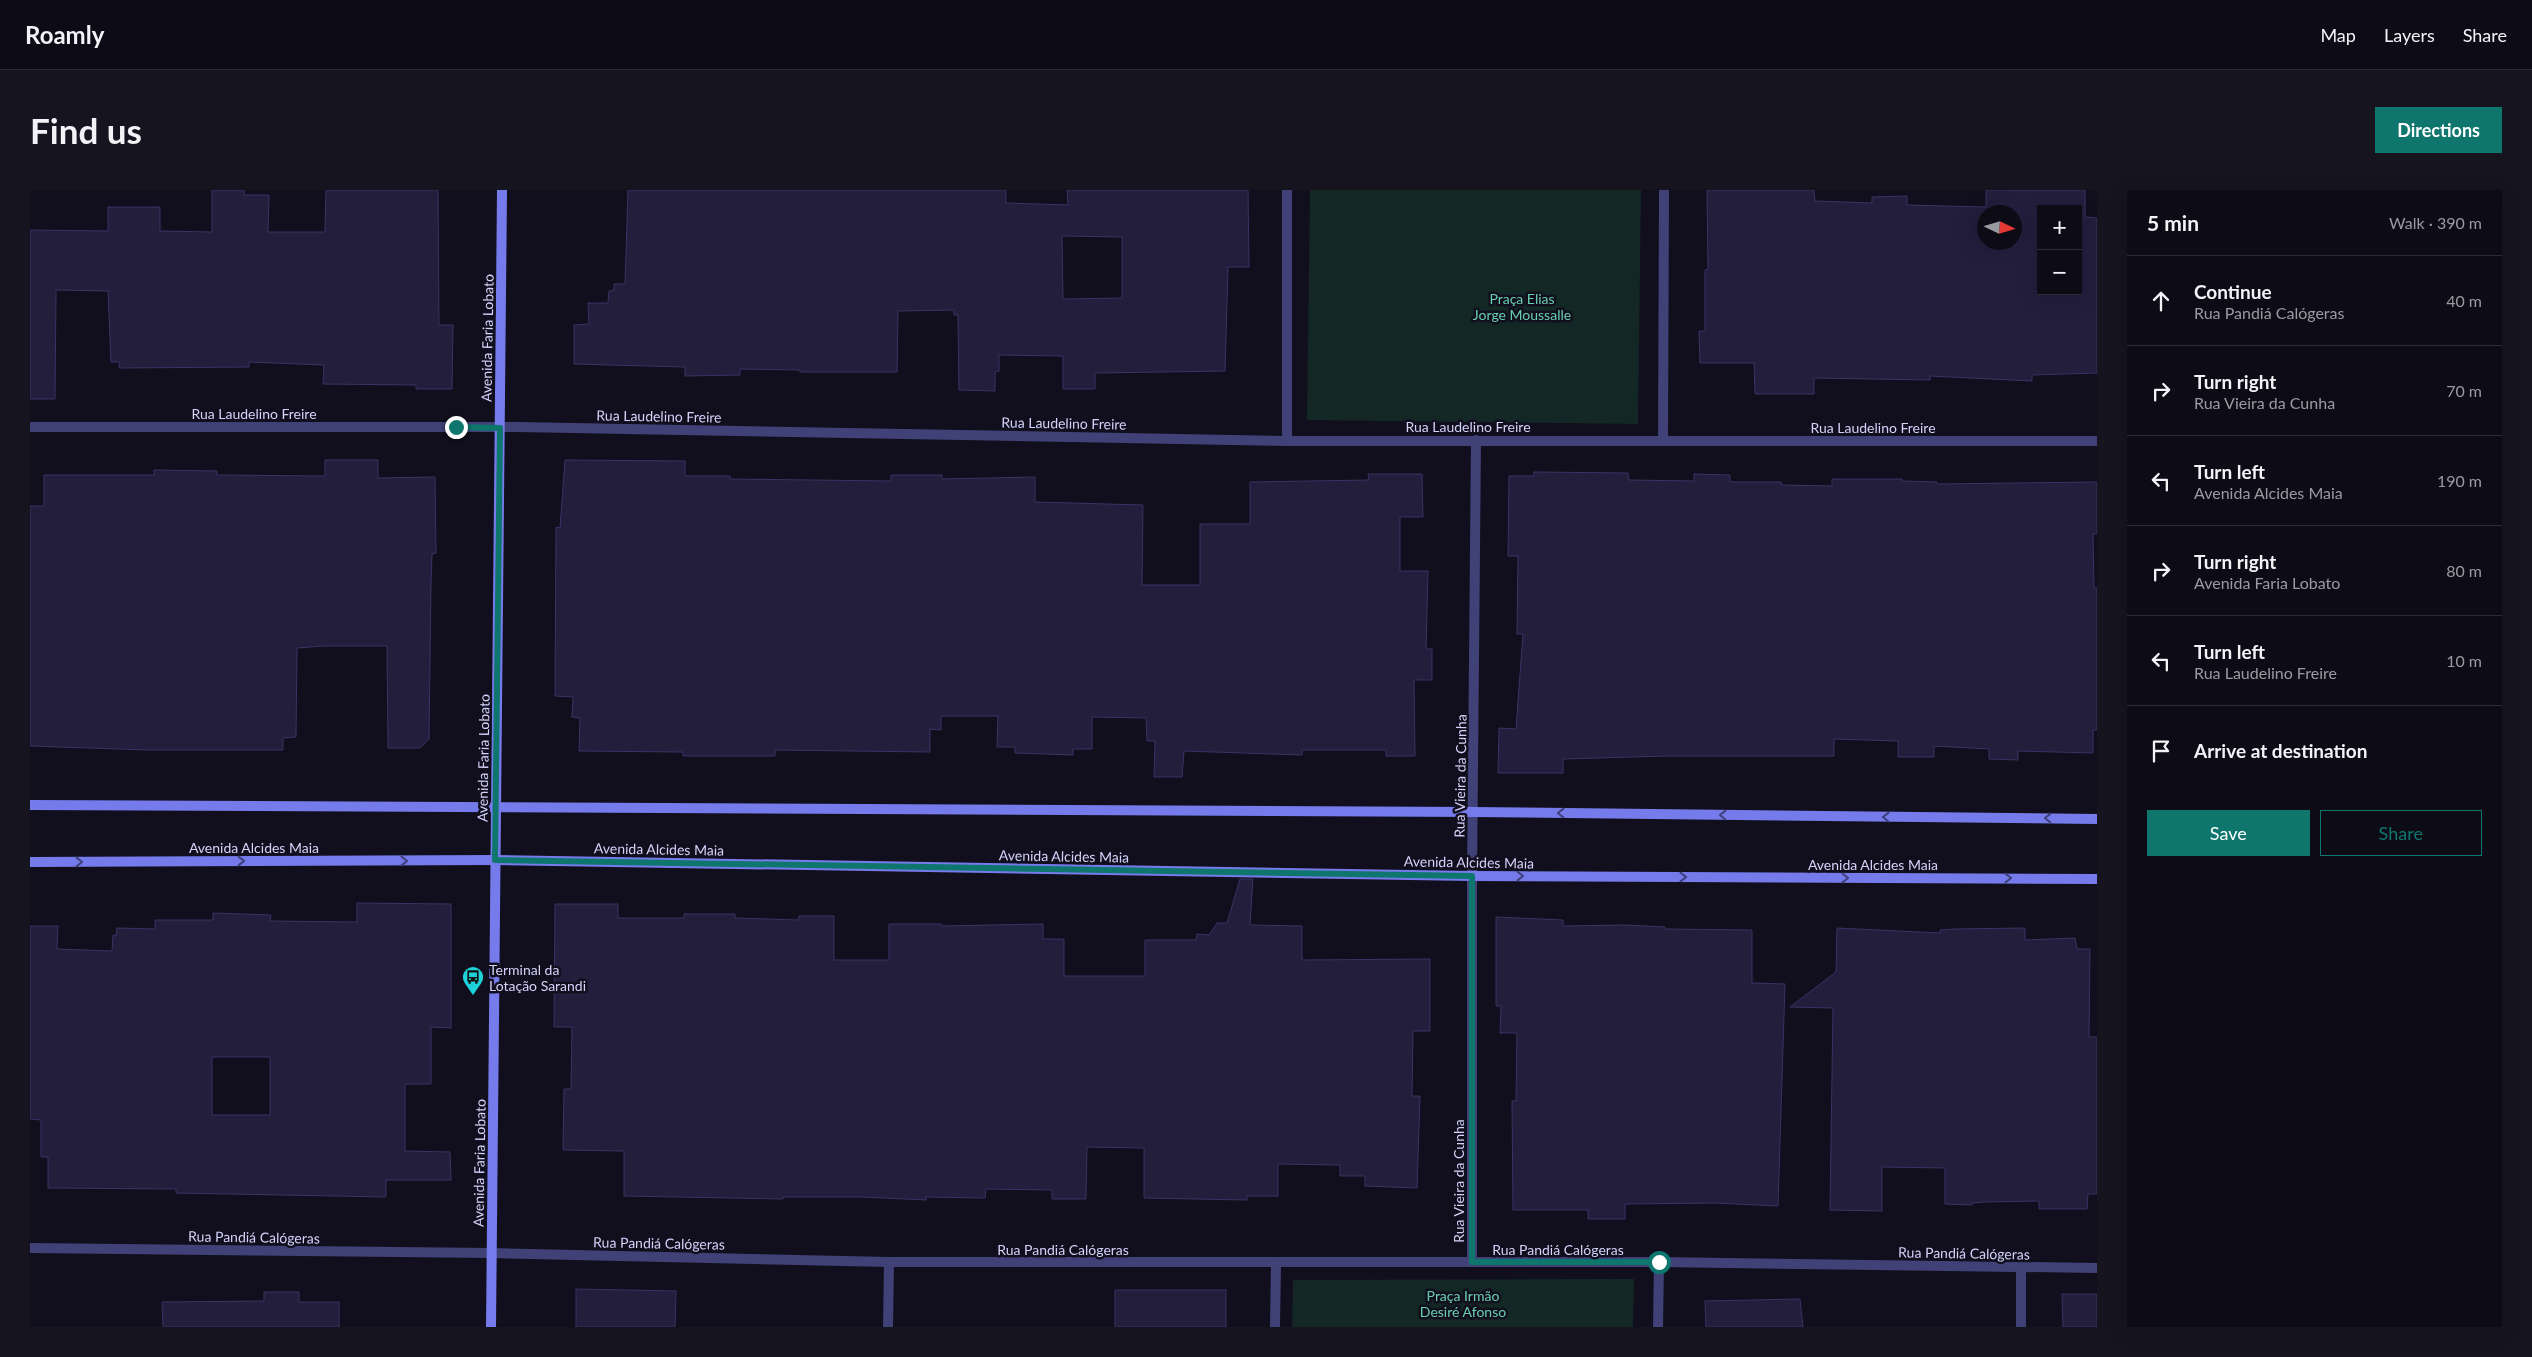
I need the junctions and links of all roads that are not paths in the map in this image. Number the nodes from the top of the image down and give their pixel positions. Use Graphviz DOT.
graph roads {
  1 [pos="502,190"];
  2 [pos="1287,190"];
  3 [pos="1664,190"];
  4 [pos="30,427"];
  5 [pos="500,428"];
  6 [pos="1476,440"];
  7 [pos="1663,440"];
  8 [pos="1288,441"];
  9 [pos="2097,441"];
  10 [pos="30,805"];
  11 [pos="496,806"];
  12 [pos="1473,812"];
  13 [pos="2097,819"];
  14 [pos="495,860"];
  15 [pos="30,862"];
  16 [pos="1472,876"];
  17 [pos="2097,879"];
  18 [pos="30,1248"];
  19 [pos="491,1253"];
  20 [pos="889,1262"];
  21 [pos="1472,1262"];
  22 [pos="1659,1262"];
  23 [pos="1276,1263"];
  24 [pos="2021,1268"];
  25 [pos="2097,1268"];
  26 [pos="491,1327"];
  27 [pos="888,1327"];
  28 [pos="1275,1327"];
  29 [pos="1658,1327"];
  30 [pos="2021,1327"];
  1 -- 5 [label="street, Avenida Faria Lobato"];
  2 -- 8 [label="street"];
  3 -- 7 [label="street"];
  4 -- 5 [label="street, Rua Laudelino Freire"];
  5 -- 8 [label="street, Rua Laudelino Freire"];
  5 -- 11 [label="street, Avenida Faria Lobato"];
  6 -- 7 [label="street, Rua Laudelino Freire"];
  6 -- 8 [label="street, Rua Laudelino Freire"];
  6 -- 12 [label="street, Rua Vieira da Cunha"];
  7 -- 9 [label="street, Rua Laudelino Freire"];
  10 -- 11 [label="street"];
  11 -- 12 [label="street"];
  11 -- 14 [label="street, Avenida Faria Lobato"];
  13 -- 12 [label="street, one-way"];
  12 -- 16 [label="street, Rua Vieira da Cunha"];
  15 -- 14 [label="street, Avenida Alcides Maia, one-way"];
  14 -- 16 [label="street, Avenida Alcides Maia"];
  14 -- 19 [label="street, Avenida Faria Lobato"];
  16 -- 17 [label="street, Avenida Alcides Maia, one-way"];
  16 -- 21 [label="street, Rua Vieira da Cunha"];
  18 -- 19 [label="street, Rua Pandiá Calógeras"];
  19 -- 20 [label="street, Rua Pandiá Calógeras"];
  19 -- 26 [label="street, Avenida Faria Lobato"];
  20 -- 23 [label="street, Rua Pandiá Calógeras"];
  20 -- 27 [label="street"];
  21 -- 22 [label="street, Rua Pandiá Calógeras"];
  21 -- 23 [label="street, Rua Pandiá Calógeras"];
  22 -- 24 [label="street, Rua Pandiá Calógeras"];
  22 -- 29 [label="street"];
  23 -- 28 [label="street"];
  24 -- 25 [label="street, Rua Pandiá Calógeras"];
  24 -- 30 [label="street"];
}
